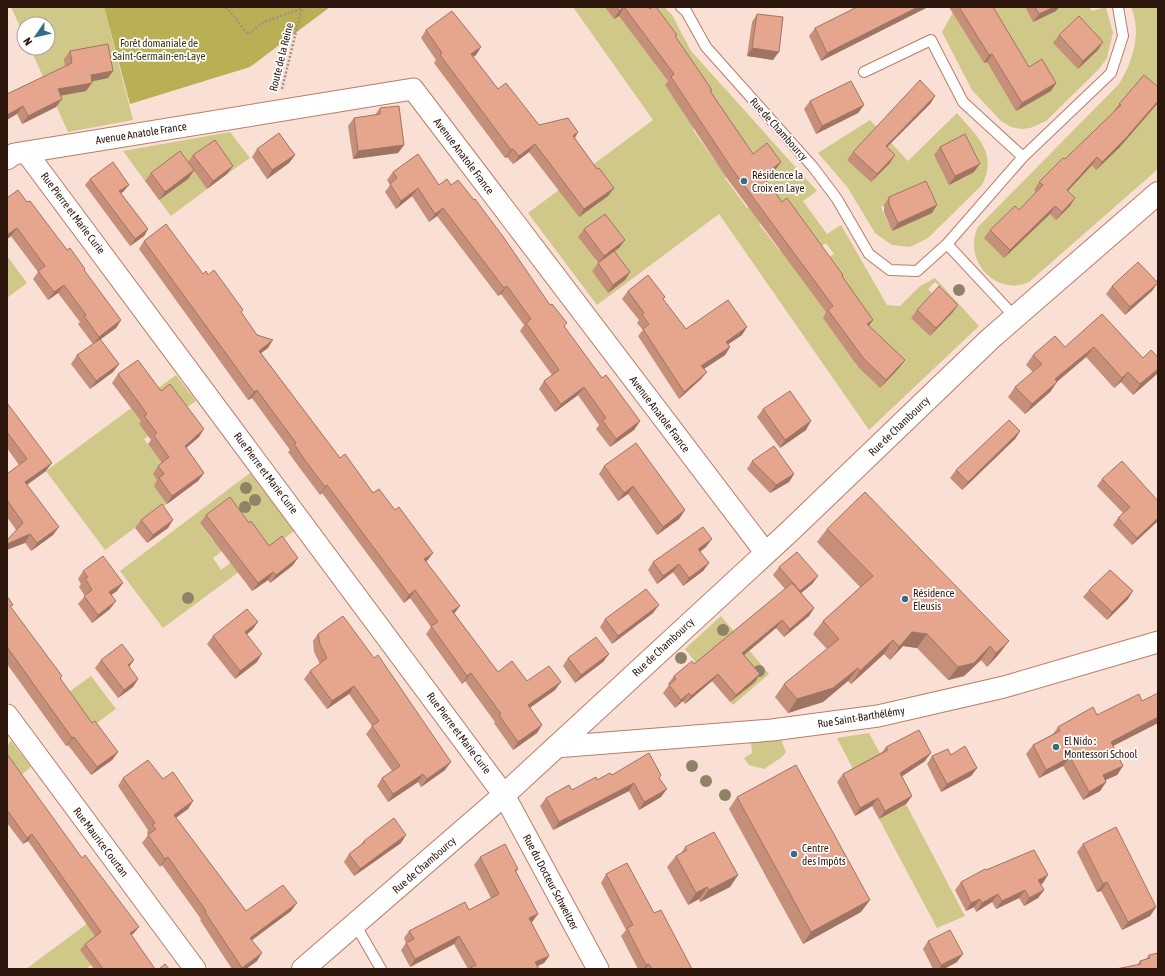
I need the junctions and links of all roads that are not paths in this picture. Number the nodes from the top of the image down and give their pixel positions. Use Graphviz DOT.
graph roads {
  1 [pos="681,7"];
  2 [pos="1118,7"];
  3 [pos="864,72"];
  4 [pos="26,152"];
  5 [pos="7,158"];
  6 [pos="1023,158"];
  7 [pos="1158,193"];
  8 [pos="947,244"];
  9 [pos="1015,317"];
  10 [pos="765,552"];
  11 [pos="1158,642"];
  12 [pos="7,715"];
  13 [pos="555,747"];
  14 [pos="504,794"];
  15 [pos="355,924"];
  16 [pos="195,969"];
  17 [pos="303,969"];
  18 [pos="380,969"];
  19 [pos="598,969"];
  1 -- 8 [label="lane, Rue de Chambourcy"];
  2 -- 6 [label="lane, Rue de Chambourcy"];
  3 -- 6 [label="lane"];
  4 -- 5 [label="street, Avenue Anatole France"];
  4 -- 10 [label="street, Avenue Anatole France"];
  4 -- 14 [label="street, Rue Pierre et Marie Curie"];
  6 -- 8 [label="lane, Rue de Chambourcy"];
  7 -- 9 [label="street, Rue de Chambourcy"];
  8 -- 9 [label="lane"];
  9 -- 10 [label="street, Rue de Chambourcy"];
  10 -- 13 [label="street, Rue de Chambourcy"];
  11 -- 13 [label="street, Rue Saint-Barthélémy"];
  12 -- 16 [label="street, Rue Maurice Courtan"];
  13 -- 14 [label="street, Rue de Chambourcy"];
  14 -- 15 [label="street, Rue de Chambourcy"];
  14 -- 19 [label="street, Rue du Docteur Schweitzer"];
  15 -- 17 [label="street, Rue de Chambourcy"];
  15 -- 18 [label="lane"];
}
